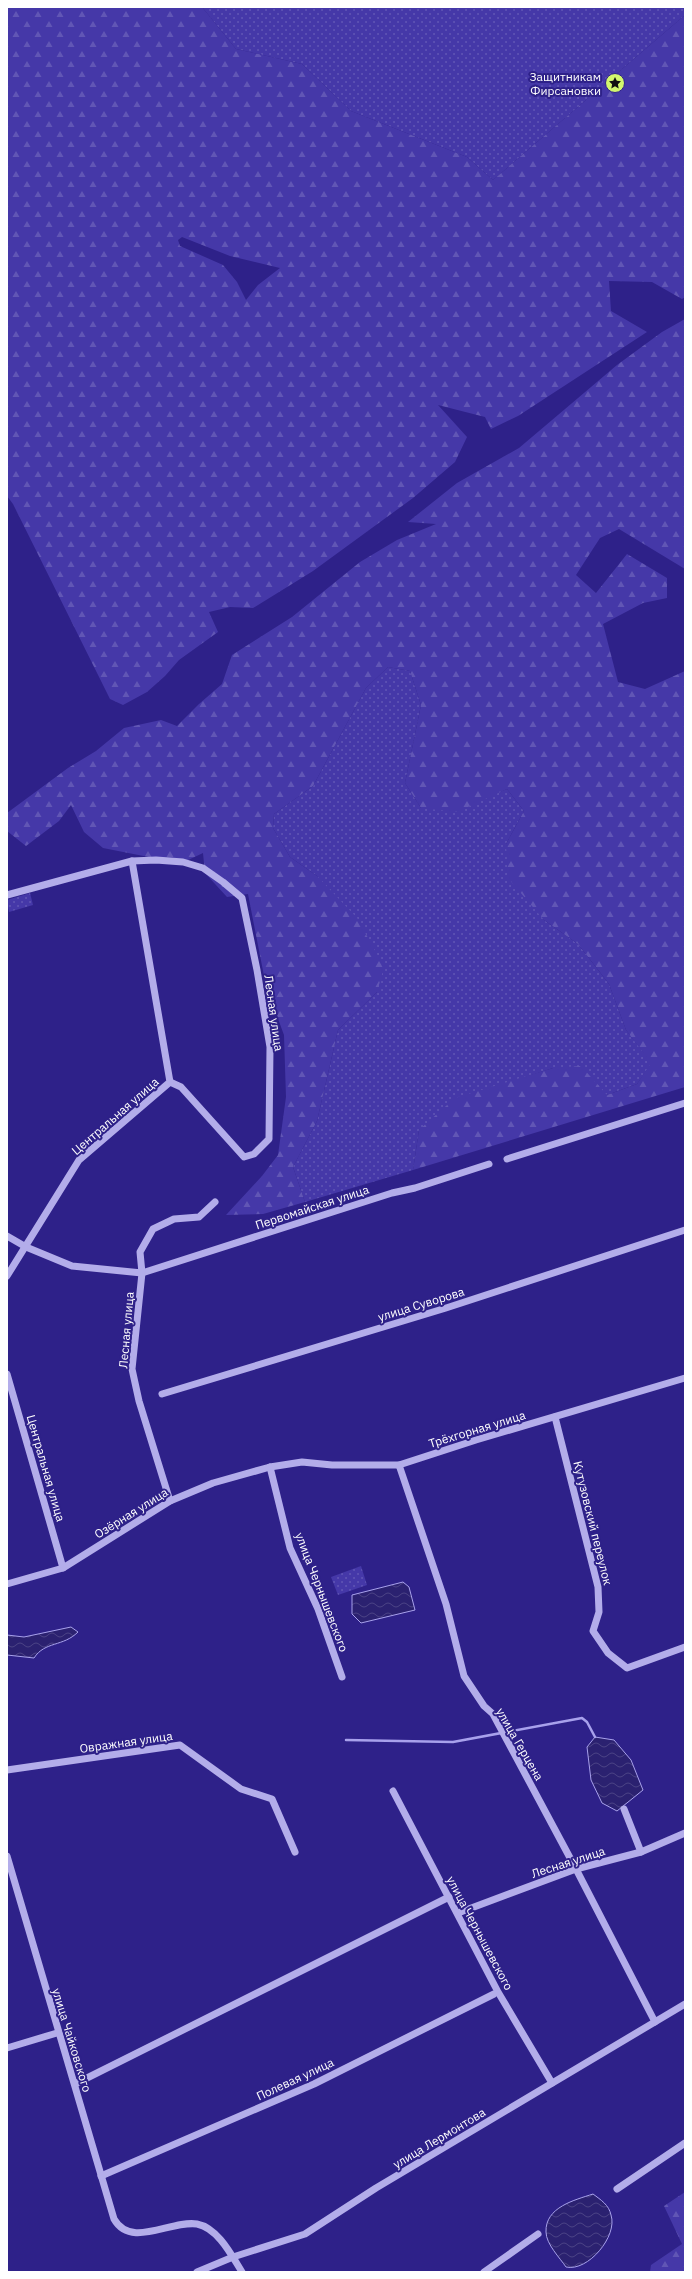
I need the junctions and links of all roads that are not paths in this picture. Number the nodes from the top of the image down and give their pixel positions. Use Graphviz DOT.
graph roads {
  1 [pos="132,861"];
  2 [pos="7,895"];
  3 [pos="170,1082"];
  4 [pos="685,1103"];
  5 [pos="507,1159"];
  6 [pos="489,1164"];
  7 [pos="215,1202"];
  8 [pos="685,1230"];
  9 [pos="7,1236"];
  10 [pos="26,1247"];
  11 [pos="142,1273"];
  12 [pos="7,1276"];
  13 [pos="7,1374"];
  14 [pos="685,1378"];
  15 [pos="162,1394"];
  16 [pos="555,1417"];
  17 [pos="399,1465"];
  18 [pos="270,1467"];
  19 [pos="170,1501"];
  20 [pos="63,1568"];
  21 [pos="7,1584"];
  22 [pos="685,1647"];
  23 [pos="342,1677"];
  24 [pos="7,1770"];
  25 [pos="393,1790"];
  26 [pos="624,1809"];
  27 [pos="685,1833"];
  28 [pos="295,1852"];
  29 [pos="641,1852"];
  30 [pos="7,1856"];
  31 [pos="576,1869"];
  32 [pos="449,1897"];
  33 [pos="458,1913"];
  34 [pos="494,1994"];
  35 [pos="685,2004"];
  36 [pos="655,2022"];
  37 [pos="57,2033"];
  38 [pos="7,2048"];
  39 [pos="552,2083"];
  40 [pos="75,2084"];
  41 [pos="685,2143"];
  42 [pos="101,2176"];
  43 [pos="617,2189"];
  44 [pos="538,2234"];
  45 [pos="233,2257"];
  46 [pos="197,2272"];
  47 [pos="242,2272"];
  48 [pos="484,2272"];
  1 -- 2 [label="street"];
  1 -- 3 [label="street, Центральная улица"];
  1 -- 3 [label="street, Лесная улица"];
  3 -- 10 [label="street, Центральная улица"];
  4 -- 5 [label="street"];
  6 -- 11 [label="street, Первомайская улица"];
  7 -- 11 [label="street, Лесная улица"];
  8 -- 15 [label="street, улица Суворова"];
  9 -- 10 [label="street"];
  10 -- 11 [label="street"];
  10 -- 12 [label="street, Центральная улица"];
  11 -- 19 [label="street, Лесная улица"];
  13 -- 20 [label="street, Центральная улица"];
  14 -- 16 [label="street, Трёхгорная улица"];
  16 -- 17 [label="street, Трёхгорная улица"];
  16 -- 22 [label="street, Кутузовский переулок"];
  17 -- 18 [label="street, Трёхгорная улица"];
  17 -- 31 [label="street, улица Герцена"];
  18 -- 19 [label="street, Озёрная улица"];
  18 -- 23 [label="street, улица Чернышевского"];
  19 -- 20 [label="street, Озёрная улица"];
  20 -- 21 [label="street, Озёрная улица"];
  24 -- 28 [label="street, Овражная улица"];
  25 -- 32 [label="street, улица Чернышевского"];
  26 -- 29 [label="street"];
  27 -- 29 [label="street, Лесная улица"];
  29 -- 31 [label="street, Лесная улица"];
  30 -- 37 [label="street, улица Чайковского"];
  31 -- 33 [label="street, Лесная улица"];
  31 -- 36 [label="street, улица Герцена"];
  32 -- 33 [label="street, улица Чернышевского"];
  32 -- 40 [label="street"];
  33 -- 39 [label="street, улица Чернышевского"];
  34 -- 42 [label="street, Полевая улица"];
  35 -- 36 [label="street, улица Лермонтова"];
  36 -- 39 [label="street, улица Лермонтова"];
  37 -- 38 [label="street"];
  37 -- 40 [label="street, улица Чайковского"];
  39 -- 45 [label="street, улица Лермонтова"];
  40 -- 42 [label="street, улица Чайковского"];
  41 -- 43 [label="street"];
  42 -- 45 [label="street, улица Чайковского"];
  44 -- 48 [label="street"];
  45 -- 46 [label="street, улица Лермонтова"];
  45 -- 47 [label="street"];
}
